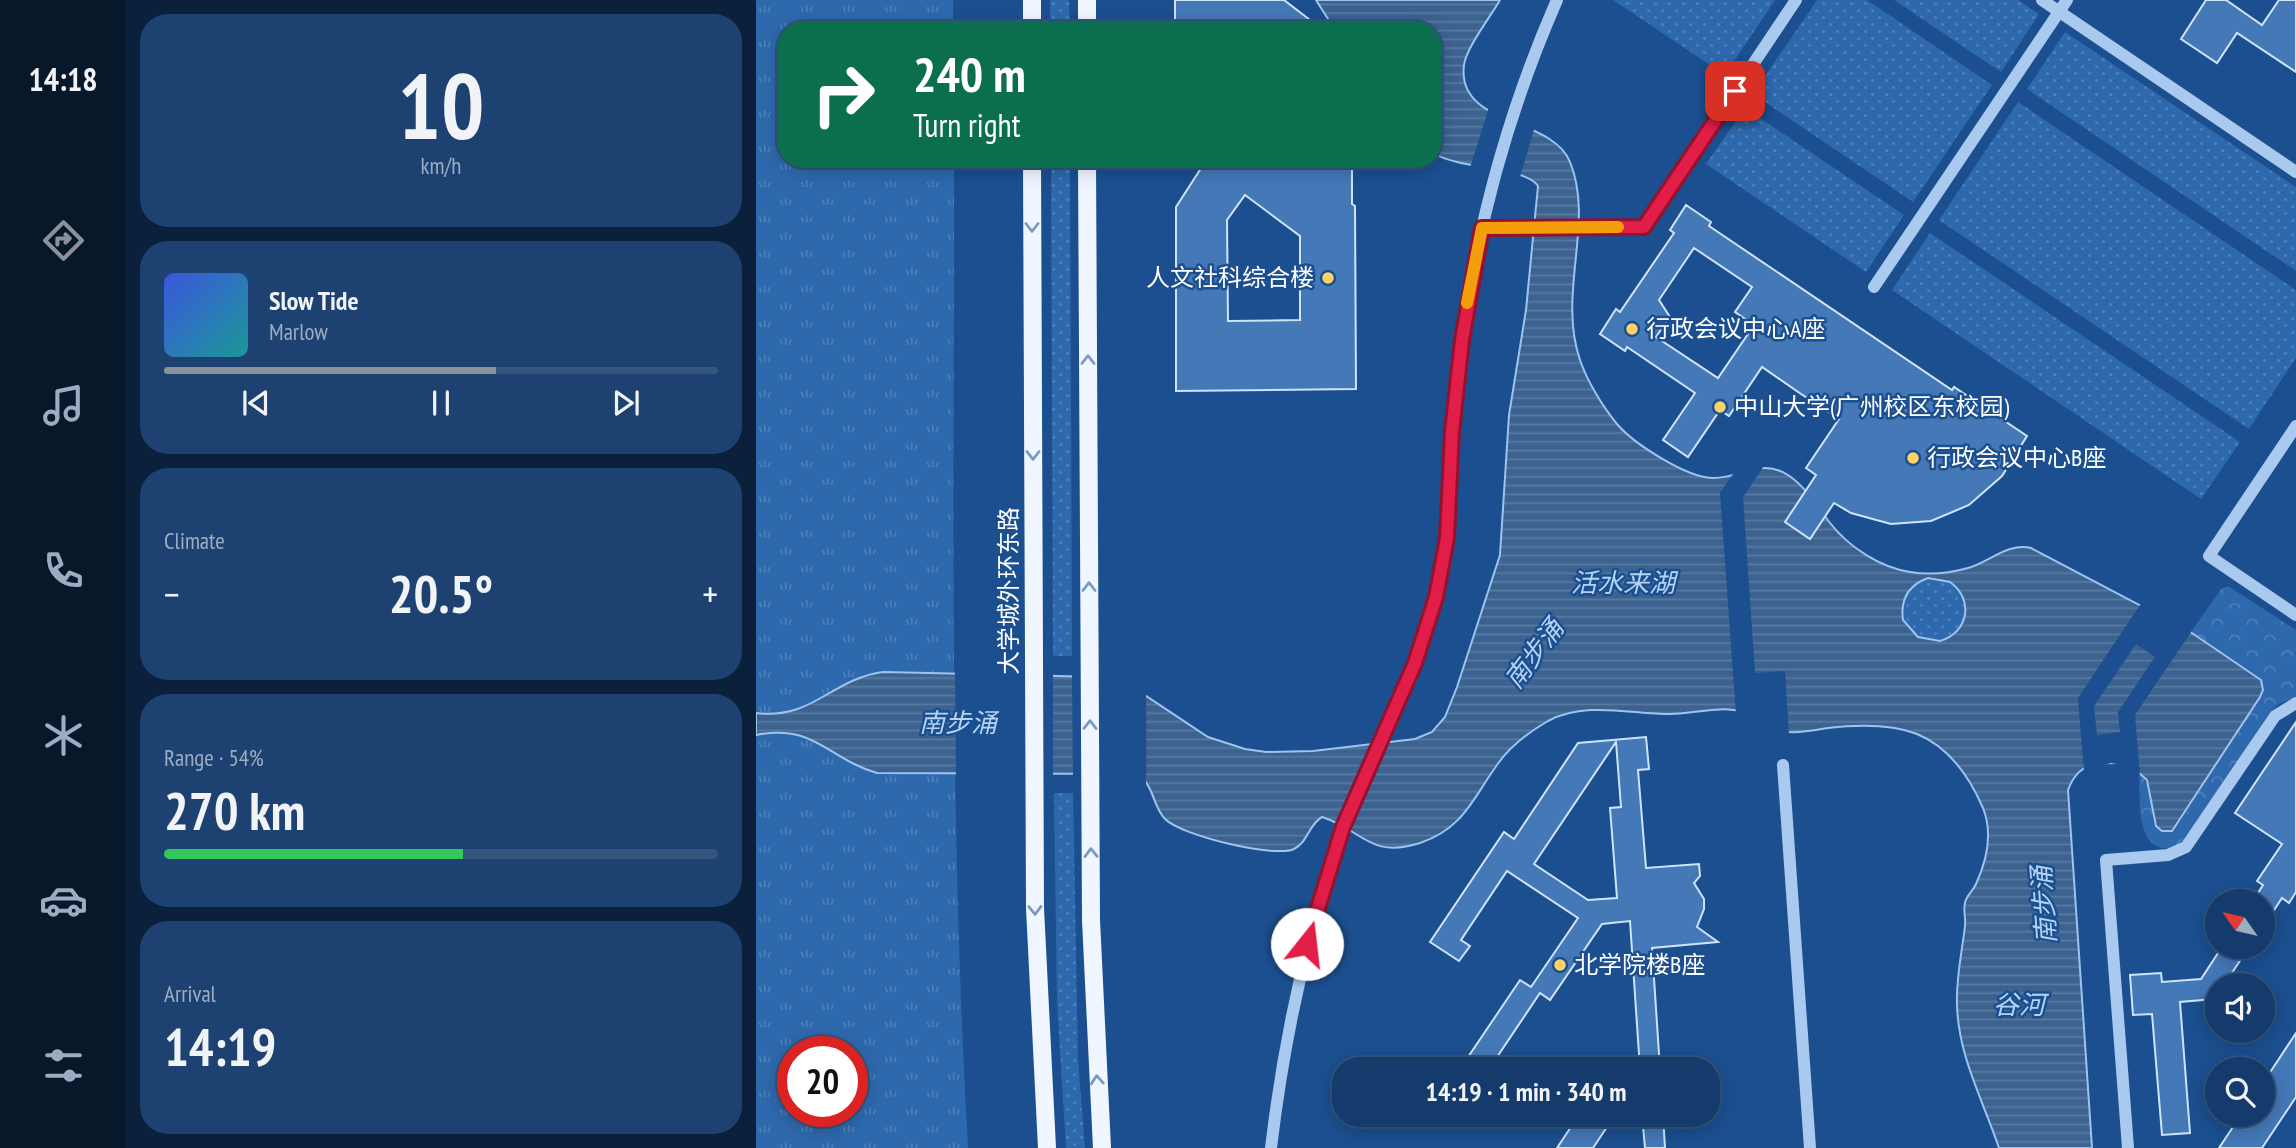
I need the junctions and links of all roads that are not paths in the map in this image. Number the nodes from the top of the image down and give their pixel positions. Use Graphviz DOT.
graph roads {
  1 [pos="1032,0"];
  2 [pos="1087,0"];
  3 [pos="1557,0"];
  4 [pos="1796,0"];
  5 [pos="2042,0"];
  6 [pos="2067,0"];
  7 [pos="2059,12"];
  8 [pos="1032,21"];
  9 [pos="1087,21"];
  10 [pos="1032,168"];
  11 [pos="1087,168"];
  12 [pos="2296,172"];
  13 [pos="1482,228"];
  14 [pos="1874,287"];
  15 [pos="2296,426"];
  16 [pos="2296,615"];
  17 [pos="2296,703"];
  18 [pos="1783,765"];
  19 [pos="1047,1148"];
  20 [pos="1102,1148"];
  21 [pos="1271,1148"];
  22 [pos="1810,1148"];
  23 [pos="2129,1148"];
  1 -- 8 [label="main road"];
  2 -- 9 [label="main road"];
  3 -- 13 [label="lane"];
  4 -- 13 [label="lane"];
  5 -- 7 [label="lane"];
  6 -- 7 [label="lane"];
  7 -- 12 [label="lane"];
  7 -- 14 [label="lane"];
  10 -- 19 [label="main road, 大学城外环东路, one-way"];
  20 -- 11 [label="main road, one-way"];
  13 -- 21 [label="lane"];
  15 -- 16 [label="lane"];
  17 -- 23 [label="lane"];
  18 -- 22 [label="lane"];
}
